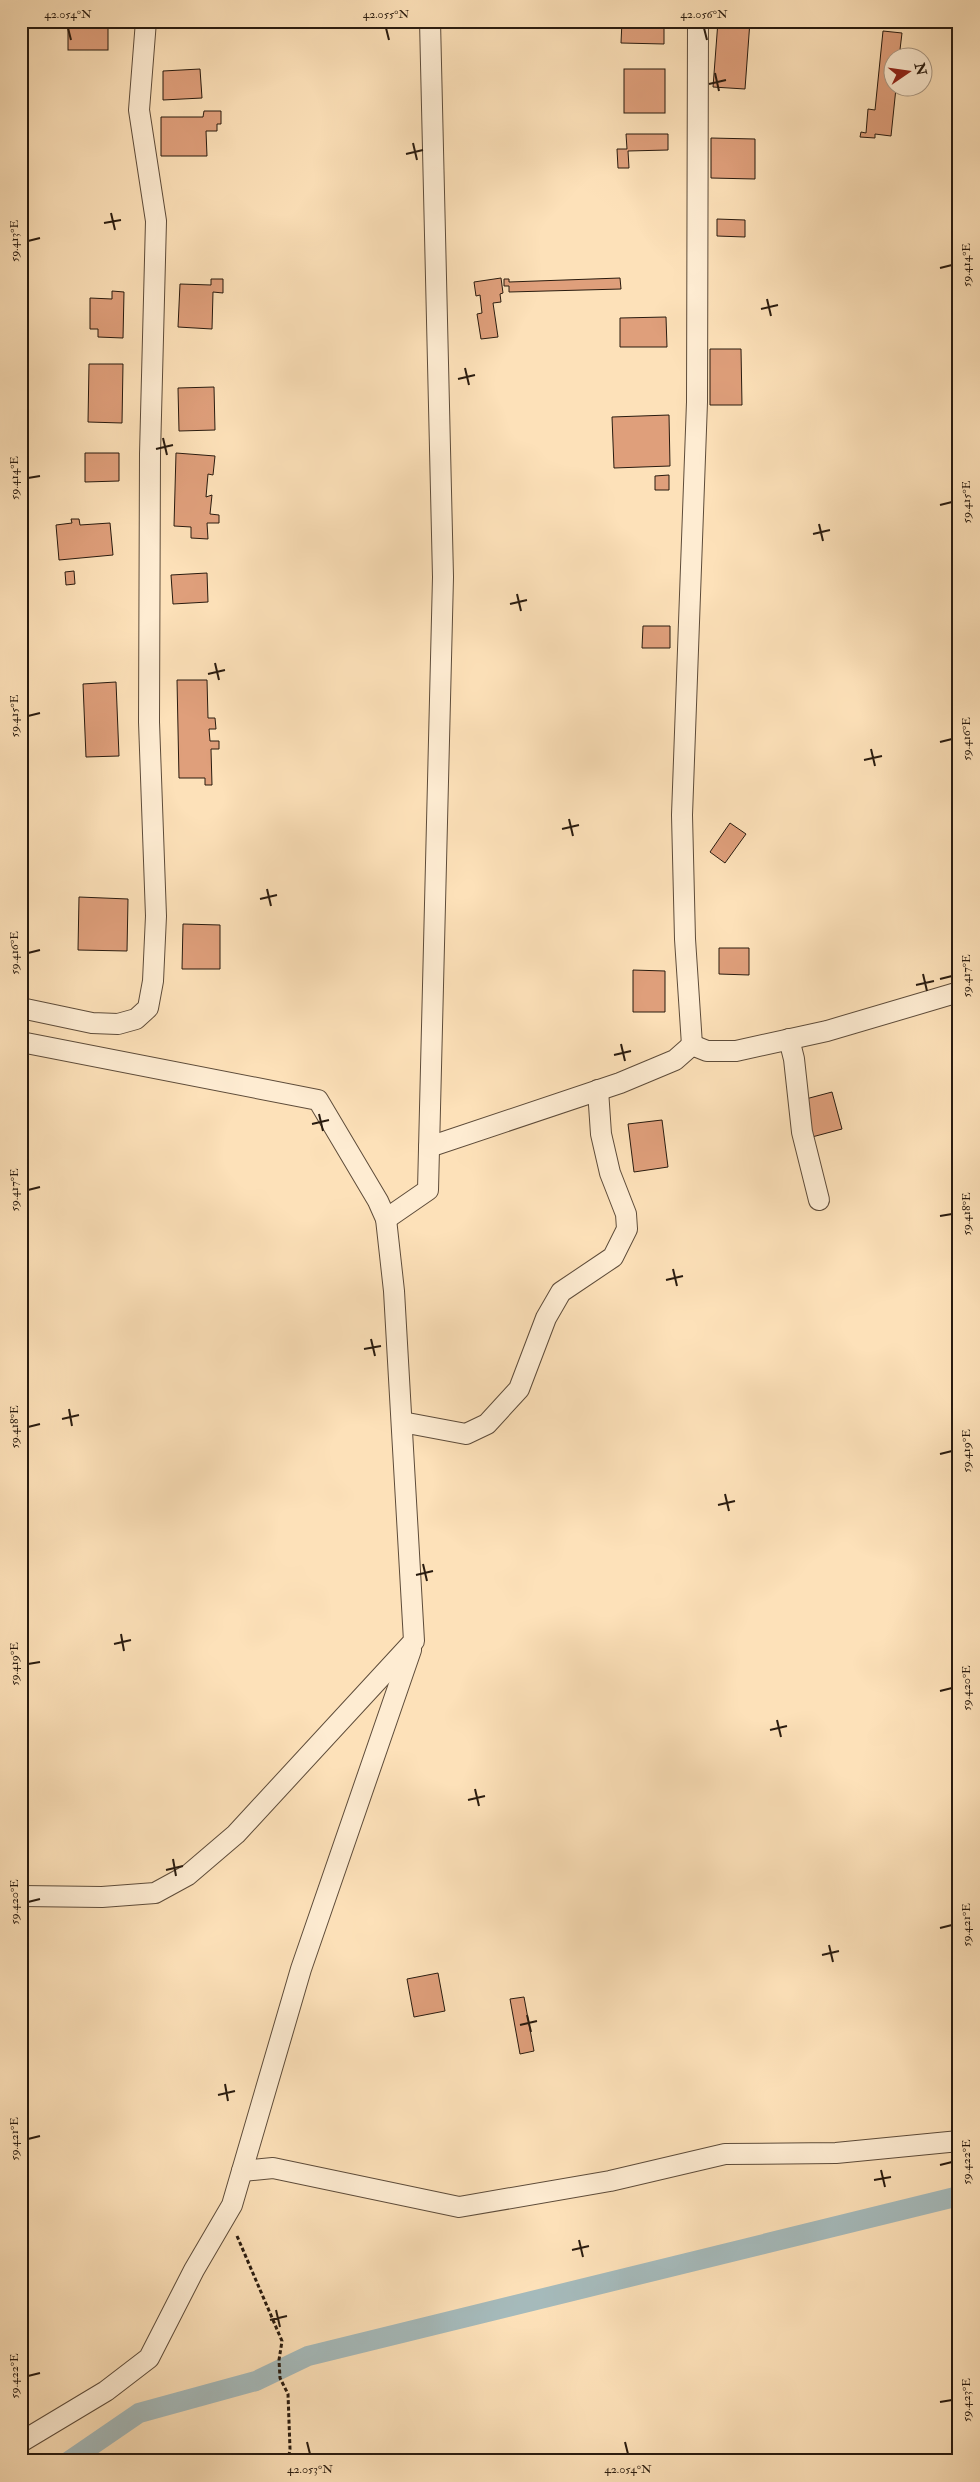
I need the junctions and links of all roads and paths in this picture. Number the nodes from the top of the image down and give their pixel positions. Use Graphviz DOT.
graph roads {
  1 [pos="146,21"];
  2 [pos="430,21"];
  3 [pos="698,21"];
  4 [pos="959,992"];
  5 [pos="21,1008"];
  6 [pos="789,1039"];
  7 [pos="21,1042"];
  8 [pos="692,1046"];
  9 [pos="598,1090"];
  10 [pos="429,1147"];
  11 [pos="819,1200"];
  12 [pos="386,1219"];
  13 [pos="402,1422"];
  14 [pos="414,1641"];
  15 [pos="21,1896"];
  16 [pos="959,2141"];
  17 [pos="242,2170"];
  18 [pos="232,2205"];
  19 [pos="21,2442"];
  20 [pos="288,2461"];
  1 -- 5 [label="street"];
  2 -- 10 [label="street"];
  3 -- 8 [label="street"];
  4 -- 6 [label="street"];
  6 -- 8 [label="street"];
  6 -- 11 [label="street"];
  7 -- 12 [label="street"];
  8 -- 9 [label="street"];
  9 -- 10 [label="street"];
  9 -- 13 [label="street"];
  10 -- 12 [label="street"];
  12 -- 13 [label="street"];
  13 -- 14 [label="street"];
  14 -- 15 [label="street"];
  14 -- 17 [label="street"];
  16 -- 17 [label="street"];
  17 -- 18 [label="street"];
  18 -- 19 [label="street"];
  18 -- 20 [label="path"];
}
